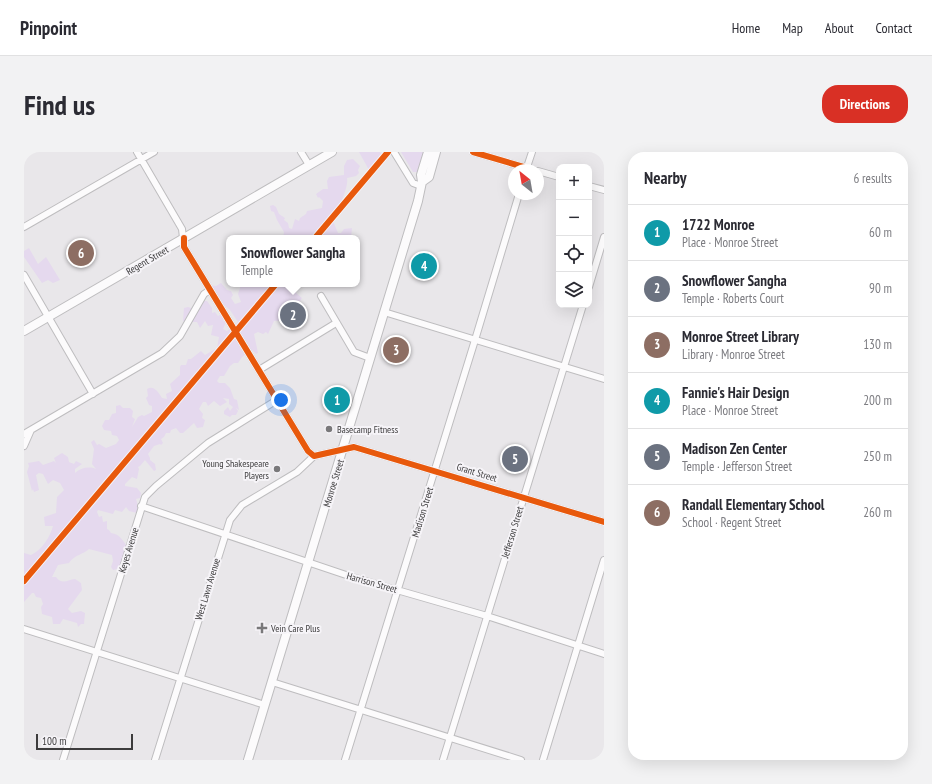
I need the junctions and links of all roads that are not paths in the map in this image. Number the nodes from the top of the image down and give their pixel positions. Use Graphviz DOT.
graph roads {
  1 [pos="137,152"];
  2 [pos="154,152"];
  3 [pos="301,152"];
  4 [pos="332,152"];
  5 [pos="394,152"];
  6 [pos="428,152"];
  7 [pos="436,152"];
  8 [pos="473,152"];
  9 [pos="532,152"];
  10 [pos="141,160"];
  11 [pos="510,164"];
  12 [pos="528,164"];
  13 [pos="309,165"];
  14 [pos="544,173"];
  15 [pos="556,176"];
  16 [pos="422,184"];
  17 [pos="592,187"];
  18 [pos="604,190"];
  19 [pos="517,200"];
  20 [pos="24,227"];
  21 [pos="604,237"];
  22 [pos="184,238"];
  23 [pos="24,275"];
  24 [pos="592,277"];
  25 [pos="210,290"];
  26 [pos="321,296"];
  27 [pos="582,308"];
  28 [pos="384,312"];
  29 [pos="48,317"];
  30 [pos="336,323"];
  31 [pos="24,331"];
  32 [pos="476,340"];
  33 [pos="370,358"];
  34 [pos="565,367"];
  35 [pos="259,370"];
  36 [pos="604,379"];
  37 [pos="94,394"];
  38 [pos="277,400"];
  39 [pos="31,430"];
  40 [pos="24,434"];
  41 [pos="24,446"];
  42 [pos="343,449"];
  43 [pos="314,456"];
  44 [pos="435,470"];
  45 [pos="523,497"];
  46 [pos="141,506"];
  47 [pos="604,522"];
  48 [pos="225,534"];
  49 [pos="604,560"];
  50 [pos="309,563"];
  51 [pos="398,590"];
  52 [pos="487,616"];
  53 [pos="24,629"];
  54 [pos="578,646"];
  55 [pos="97,652"];
  56 [pos="604,654"];
  57 [pos="180,678"];
  58 [pos="272,682"];
  59 [pos="265,705"];
  60 [pos="360,710"];
  61 [pos="450,738"];
  62 [pos="63,760"];
  63 [pos="155,760"];
  64 [pos="248,760"];
  65 [pos="345,760"];
  66 [pos="443,760"];
  67 [pos="521,760"];
  68 [pos="543,760"];
  1 -- 10 [label="street"];
  2 -- 10 [label="street"];
  3 -- 13 [label="street"];
  4 -- 13 [label="main road, Regent Street"];
  5 -- 16 [label="street"];
  6 -- 16 [label="main road, Monroe Street"];
  7 -- 16 [label="main road, Monroe Street"];
  8 -- 11 [label="street"];
  9 -- 12 [label="street"];
  10 -- 20 [label="street"];
  10 -- 22 [label="street"];
  13 -- 22 [label="main road, Regent Street"];
  14 -- 15 [label="street"];
  16 -- 28 [label="main road, Monroe Street"];
  17 -- 18 [label="street"];
  19 -- 32 [label="street, Madison Street"];
  21 -- 24 [label="street"];
  22 -- 25 [label="street"];
  22 -- 29 [label="main road, Regent Street"];
  23 -- 29 [label="street"];
  25 -- 35 [label="street"];
  25 -- 37 [label="street"];
  26 -- 30 [label="street"];
  27 -- 34 [label="street, Jefferson Street"];
  28 -- 32 [label="street"];
  28 -- 33 [label="main road, Monroe Street"];
  29 -- 31 [label="main road, Regent Street"];
  29 -- 37 [label="street"];
  30 -- 33 [label="street"];
  30 -- 35 [label="street"];
  32 -- 34 [label="street"];
  32 -- 44 [label="street, Madison Street"];
  33 -- 42 [label="main road, Monroe Street"];
  34 -- 36 [label="street"];
  34 -- 45 [label="street, Jefferson Street"];
  35 -- 38 [label="street"];
  37 -- 39 [label="street"];
  38 -- 43 [label="street"];
  38 -- 46 [label="street, Keyes Avenue"];
  39 -- 40 [label="street"];
  39 -- 41 [label="street"];
  42 -- 43 [label="street, Grant Street"];
  42 -- 44 [label="street, Grant Street"];
  42 -- 50 [label="main road, Monroe Street"];
  43 -- 48 [label="street, West Lawn Avenue"];
  44 -- 45 [label="street, Grant Street"];
  44 -- 51 [label="street, Madison Street"];
  45 -- 47 [label="street, Grant Street"];
  45 -- 52 [label="street, Jefferson Street"];
  46 -- 48 [label="street, Harrison Street"];
  46 -- 55 [label="street, Keyes Avenue"];
  48 -- 50 [label="street, Harrison Street"];
  48 -- 57 [label="street, West Lawn Avenue"];
  49 -- 54 [label="street"];
  50 -- 51 [label="street, Harrison Street"];
  50 -- 58 [label="main road, Monroe Street"];
  51 -- 52 [label="street, Harrison Street"];
  51 -- 60 [label="street, Madison Street"];
  52 -- 54 [label="street, Harrison Street"];
  52 -- 61 [label="street, Jefferson Street"];
  53 -- 55 [label="street"];
  54 -- 56 [label="street, Harrison Street"];
  54 -- 68 [label="street"];
  55 -- 57 [label="street"];
  55 -- 62 [label="street, Keyes Avenue"];
  57 -- 59 [label="street"];
  57 -- 63 [label="street, West Lawn Avenue"];
  58 -- 59 [label="main road, Monroe Street"];
  58 -- 60 [label="street"];
  59 -- 64 [label="main road, Monroe Street"];
  60 -- 61 [label="street"];
  60 -- 65 [label="street, Madison Street"];
  61 -- 66 [label="street, Jefferson Street"];
  61 -- 67 [label="street"];
}
